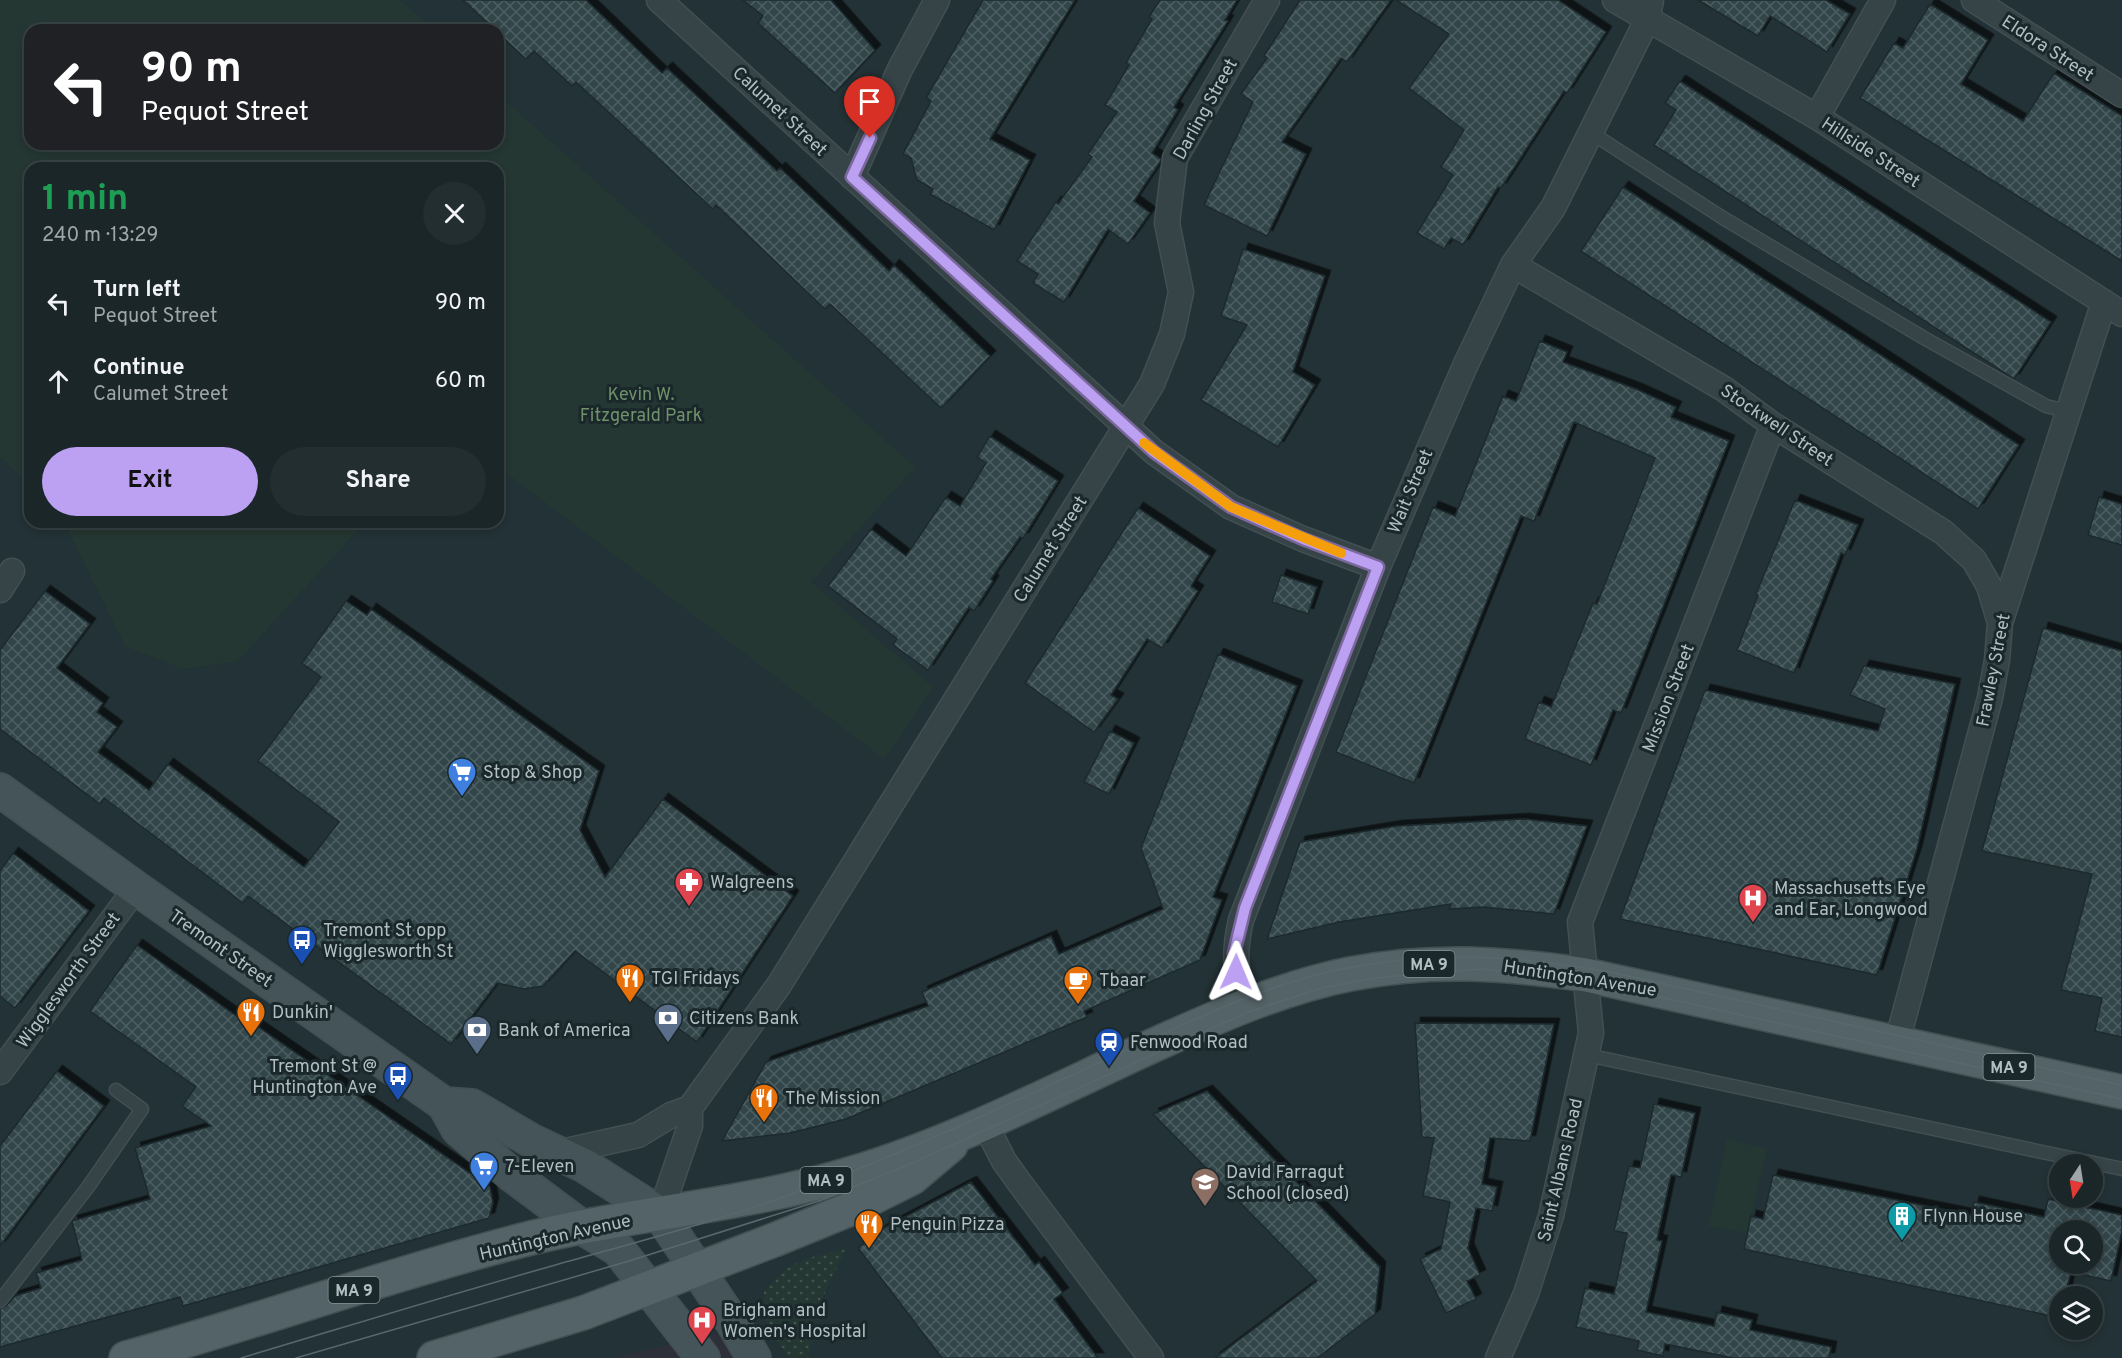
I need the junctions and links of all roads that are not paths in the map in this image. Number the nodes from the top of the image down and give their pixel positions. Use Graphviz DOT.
graph roads {
  1 [pos="659,0"];
  2 [pos="937,0"];
  3 [pos="1267,0"];
  4 [pos="1615,0"];
  5 [pos="1883,0"];
  6 [pos="1974,0"];
  7 [pos="1649,10"];
  8 [pos="2122,95"];
  9 [pos="1817,117"];
  10 [pos="1590,132"];
  11 [pos="852,177"];
  12 [pos="1513,265"];
  13 [pos="2113,308"];
  14 [pos="2070,412"];
  15 [pos="1773,425"];
  16 [pos="1126,428"];
  17 [pos="1378,567"];
  18 [pos="2000,623"];
  19 [pos="0,790"];
  20 [pos="136,888"];
  21 [pos="1586,975"];
  22 [pos="1246,1006"];
  23 [pos="1897,1042"];
  24 [pos="1587,1055"];
  25 [pos="0,1072"];
  26 [pos="116,1090"];
  27 [pos="2122,1092"];
  28 [pos="444,1104"];
  29 [pos="690,1108"];
  30 [pos="984,1122"];
  31 [pos="557,1153"];
  32 [pos="2122,1169"];
  33 [pos="660,1214"];
  34 [pos="584,1228"];
  35 [pos="695,1269"];
  36 [pos="648,1288"];
  37 [pos="0,1301"];
  38 [pos="126,1358"];
  39 [pos="434,1358"];
  40 [pos="703,1358"];
  41 [pos="754,1358"];
  42 [pos="1151,1358"];
  43 [pos="1498,1358"];
  1 -- 11 [label="street, Calumet Street"];
  2 -- 11 [label="street"];
  3 -- 16 [label="street, Darling Street"];
  4 -- 7 [label="street, Hillside Street"];
  5 -- 9 [label="street"];
  6 -- 8 [label="street, Eldora Street"];
  7 -- 9 [label="street, Hillside Street"];
  7 -- 10 [label="street, Wait Street"];
  9 -- 13 [label="street, Hillside Street"];
  10 -- 12 [label="street, Wait Street"];
  10 -- 14 [label="lane"];
  11 -- 16 [label="street, Calumet Street"];
  12 -- 15 [label="street, Stockwell Street"];
  12 -- 17 [label="street, Wait Street"];
  13 -- 14 [label="street, Frawley Street"];
  14 -- 18 [label="street, Frawley Street"];
  15 -- 18 [label="street, Stockwell Street"];
  15 -- 21 [label="street, Mission Street"];
  16 -- 17 [label="street"];
  16 -- 29 [label="street, Calumet Street"];
  17 -- 22 [label="street, Wait Street"];
  18 -- 23 [label="street, Frawley Street"];
  19 -- 20 [label="main road, Tremont Street"];
  20 -- 25 [label="street, Wigglesworth Street"];
  20 -- 28 [label="main road, Tremont Street"];
  21 -- 22 [label="main road, Huntington Avenue / MA 9"];
  21 -- 23 [label="main road, Huntington Avenue / MA 9"];
  21 -- 24 [label="street, Saint Albans Road"];
  22 -- 30 [label="main road, Huntington Avenue / MA 9"];
  23 -- 27 [label="main road, Huntington Avenue / MA 9"];
  24 -- 32 [label="lane"];
  24 -- 43 [label="street, Saint Albans Road"];
  26 -- 37 [label="lane"];
  28 -- 31 [label="main road, Tremont Street"];
  28 -- 34 [label="main road, Tremont Street"];
  29 -- 31 [label="street"];
  29 -- 33 [label="street, Calumet Street"];
  30 -- 33 [label="main road, Huntington Avenue / MA 9"];
  30 -- 35 [label="main road, Huntington Avenue / MA 9"];
  30 -- 42 [label="street"];
  31 -- 33 [label="main road, Tremont Street"];
  33 -- 34 [label="main road, Huntington Avenue / MA 9"];
  33 -- 35 [label="main road"];
  34 -- 36 [label="main road, Tremont Street"];
  34 -- 38 [label="main road, Huntington Avenue / MA 9"];
  35 -- 36 [label="main road, Huntington Avenue / MA 9"];
  35 -- 41 [label="main road"];
  36 -- 39 [label="main road, Huntington Avenue / MA 9"];
  36 -- 40 [label="main road, Tremont Street"];
}
